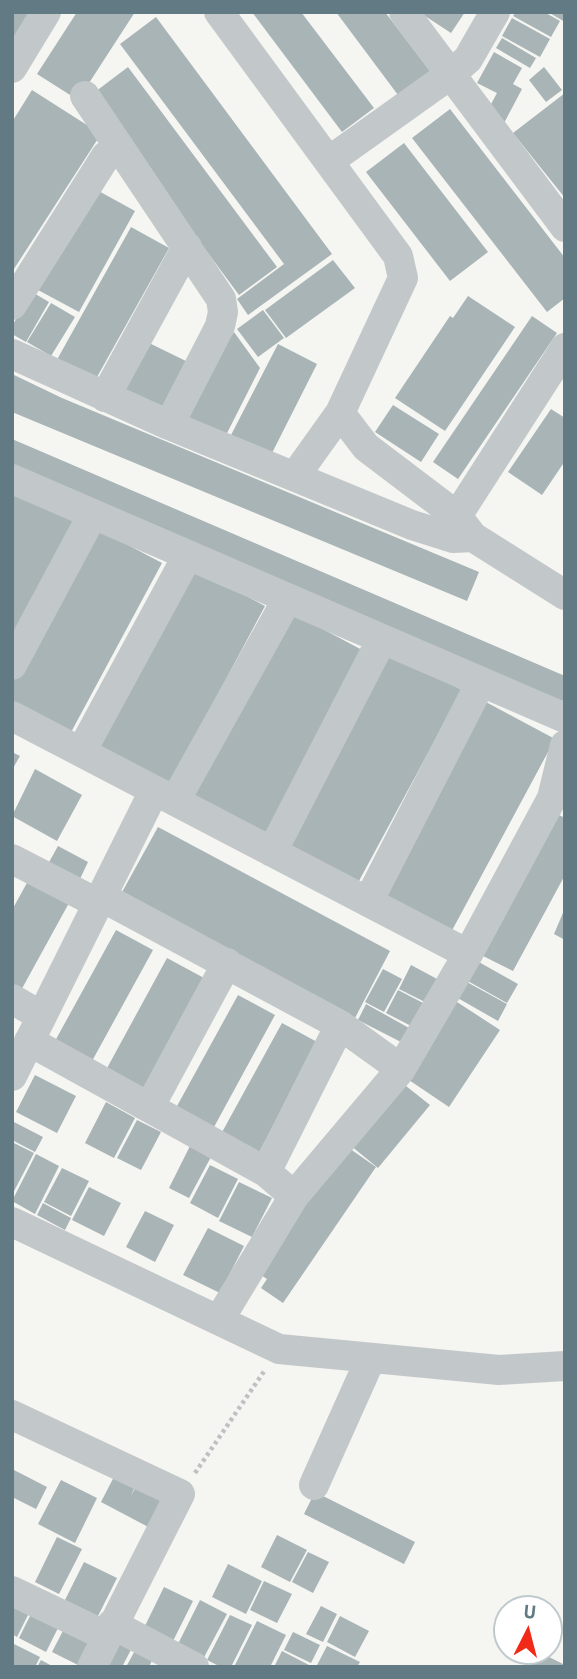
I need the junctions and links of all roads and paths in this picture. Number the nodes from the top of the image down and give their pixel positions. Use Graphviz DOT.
graph roads {
  1 [pos="46,12"];
  2 [pos="219,12"];
  3 [pos="404,12"];
  4 [pos="495,12"];
  5 [pos="12,68"];
  6 [pos="451,74"];
  7 [pos="85,96"];
  8 [pos="120,148"];
  9 [pos="329,161"];
  10 [pos="565,228"];
  11 [pos="187,247"];
  12 [pos="12,306"];
  13 [pos="565,348"];
  14 [pos="12,354"];
  15 [pos="556,383"];
  16 [pos="105,397"];
  17 [pos="340,413"];
  18 [pos="169,425"];
  19 [pos="295,476"];
  20 [pos="12,479"];
  21 [pos="93,514"];
  22 [pos="465,527"];
  23 [pos="188,555"];
  24 [pos="565,595"];
  25 [pos="288,598"];
  26 [pos="382,639"];
  27 [pos="12,665"];
  28 [pos="481,682"];
  29 [pos="12,716"];
  30 [pos="565,718"];
  31 [pos="565,746"];
  32 [pos="81,752"];
  33 [pos="164,796"];
  34 [pos="272,852"];
  35 [pos="12,859"];
  36 [pos="100,901"];
  37 [pos="368,902"];
  38 [pos="468,954"];
  39 [pos="227,963"];
  40 [pos="12,999"];
  41 [pos="340,1025"];
  42 [pos="35,1028"];
  43 [pos="401,1069"];
  44 [pos="12,1076"];
  45 [pos="150,1106"];
  46 [pos="266,1172"];
  47 [pos="293,1196"];
  48 [pos="15,1229"];
  49 [pos="219,1320"];
  50 [pos="279,1349"];
  51 [pos="370,1360"];
  52 [pos="565,1366"];
  53 [pos="12,1415"];
  54 [pos="314,1485"];
  55 [pos="180,1494"];
  56 [pos="12,1591"];
  57 [pos="109,1630"];
  58 [pos="92,1667"];
  59 [pos="194,1667"];
  1 -- 5 [label="street"];
  2 -- 9 [label="street"];
  3 -- 6 [label="street"];
  4 -- 6 [label="street"];
  6 -- 9 [label="street"];
  6 -- 10 [label="street"];
  7 -- 8 [label="street"];
  8 -- 11 [label="street"];
  8 -- 12 [label="street"];
  9 -- 17 [label="street"];
  11 -- 16 [label="street"];
  11 -- 18 [label="street"];
  13 -- 15 [label="street"];
  14 -- 16 [label="street"];
  15 -- 22 [label="street"];
  16 -- 18 [label="street"];
  17 -- 19 [label="street"];
  17 -- 22 [label="street"];
  18 -- 19 [label="street"];
  19 -- 22 [label="street"];
  20 -- 21 [label="street"];
  21 -- 23 [label="street"];
  21 -- 27 [label="street"];
  22 -- 24 [label="street"];
  23 -- 25 [label="street"];
  23 -- 32 [label="street"];
  25 -- 26 [label="street"];
  25 -- 33 [label="street"];
  26 -- 28 [label="street"];
  26 -- 34 [label="street"];
  28 -- 30 [label="street"];
  28 -- 37 [label="street"];
  29 -- 32 [label="street"];
  31 -- 38 [label="street"];
  32 -- 33 [label="street"];
  33 -- 34 [label="street"];
  33 -- 36 [label="street"];
  34 -- 37 [label="street"];
  35 -- 36 [label="street"];
  36 -- 39 [label="street"];
  36 -- 42 [label="street"];
  37 -- 38 [label="street"];
  38 -- 43 [label="street"];
  39 -- 41 [label="street"];
  39 -- 45 [label="street"];
  40 -- 42 [label="street"];
  41 -- 43 [label="street"];
  41 -- 46 [label="street"];
  42 -- 44 [label="street"];
  42 -- 45 [label="street"];
  43 -- 47 [label="street"];
  45 -- 46 [label="street"];
  46 -- 47 [label="street"];
  47 -- 49 [label="street"];
  48 -- 49 [label="street"];
  49 -- 50 [label="street"];
  50 -- 51 [label="street"];
  50 -- 55 [label="path"];
  51 -- 52 [label="street"];
  51 -- 54 [label="street"];
  53 -- 55 [label="street"];
  55 -- 57 [label="street"];
  56 -- 57 [label="street"];
  57 -- 58 [label="street"];
  57 -- 59 [label="street"];
}
